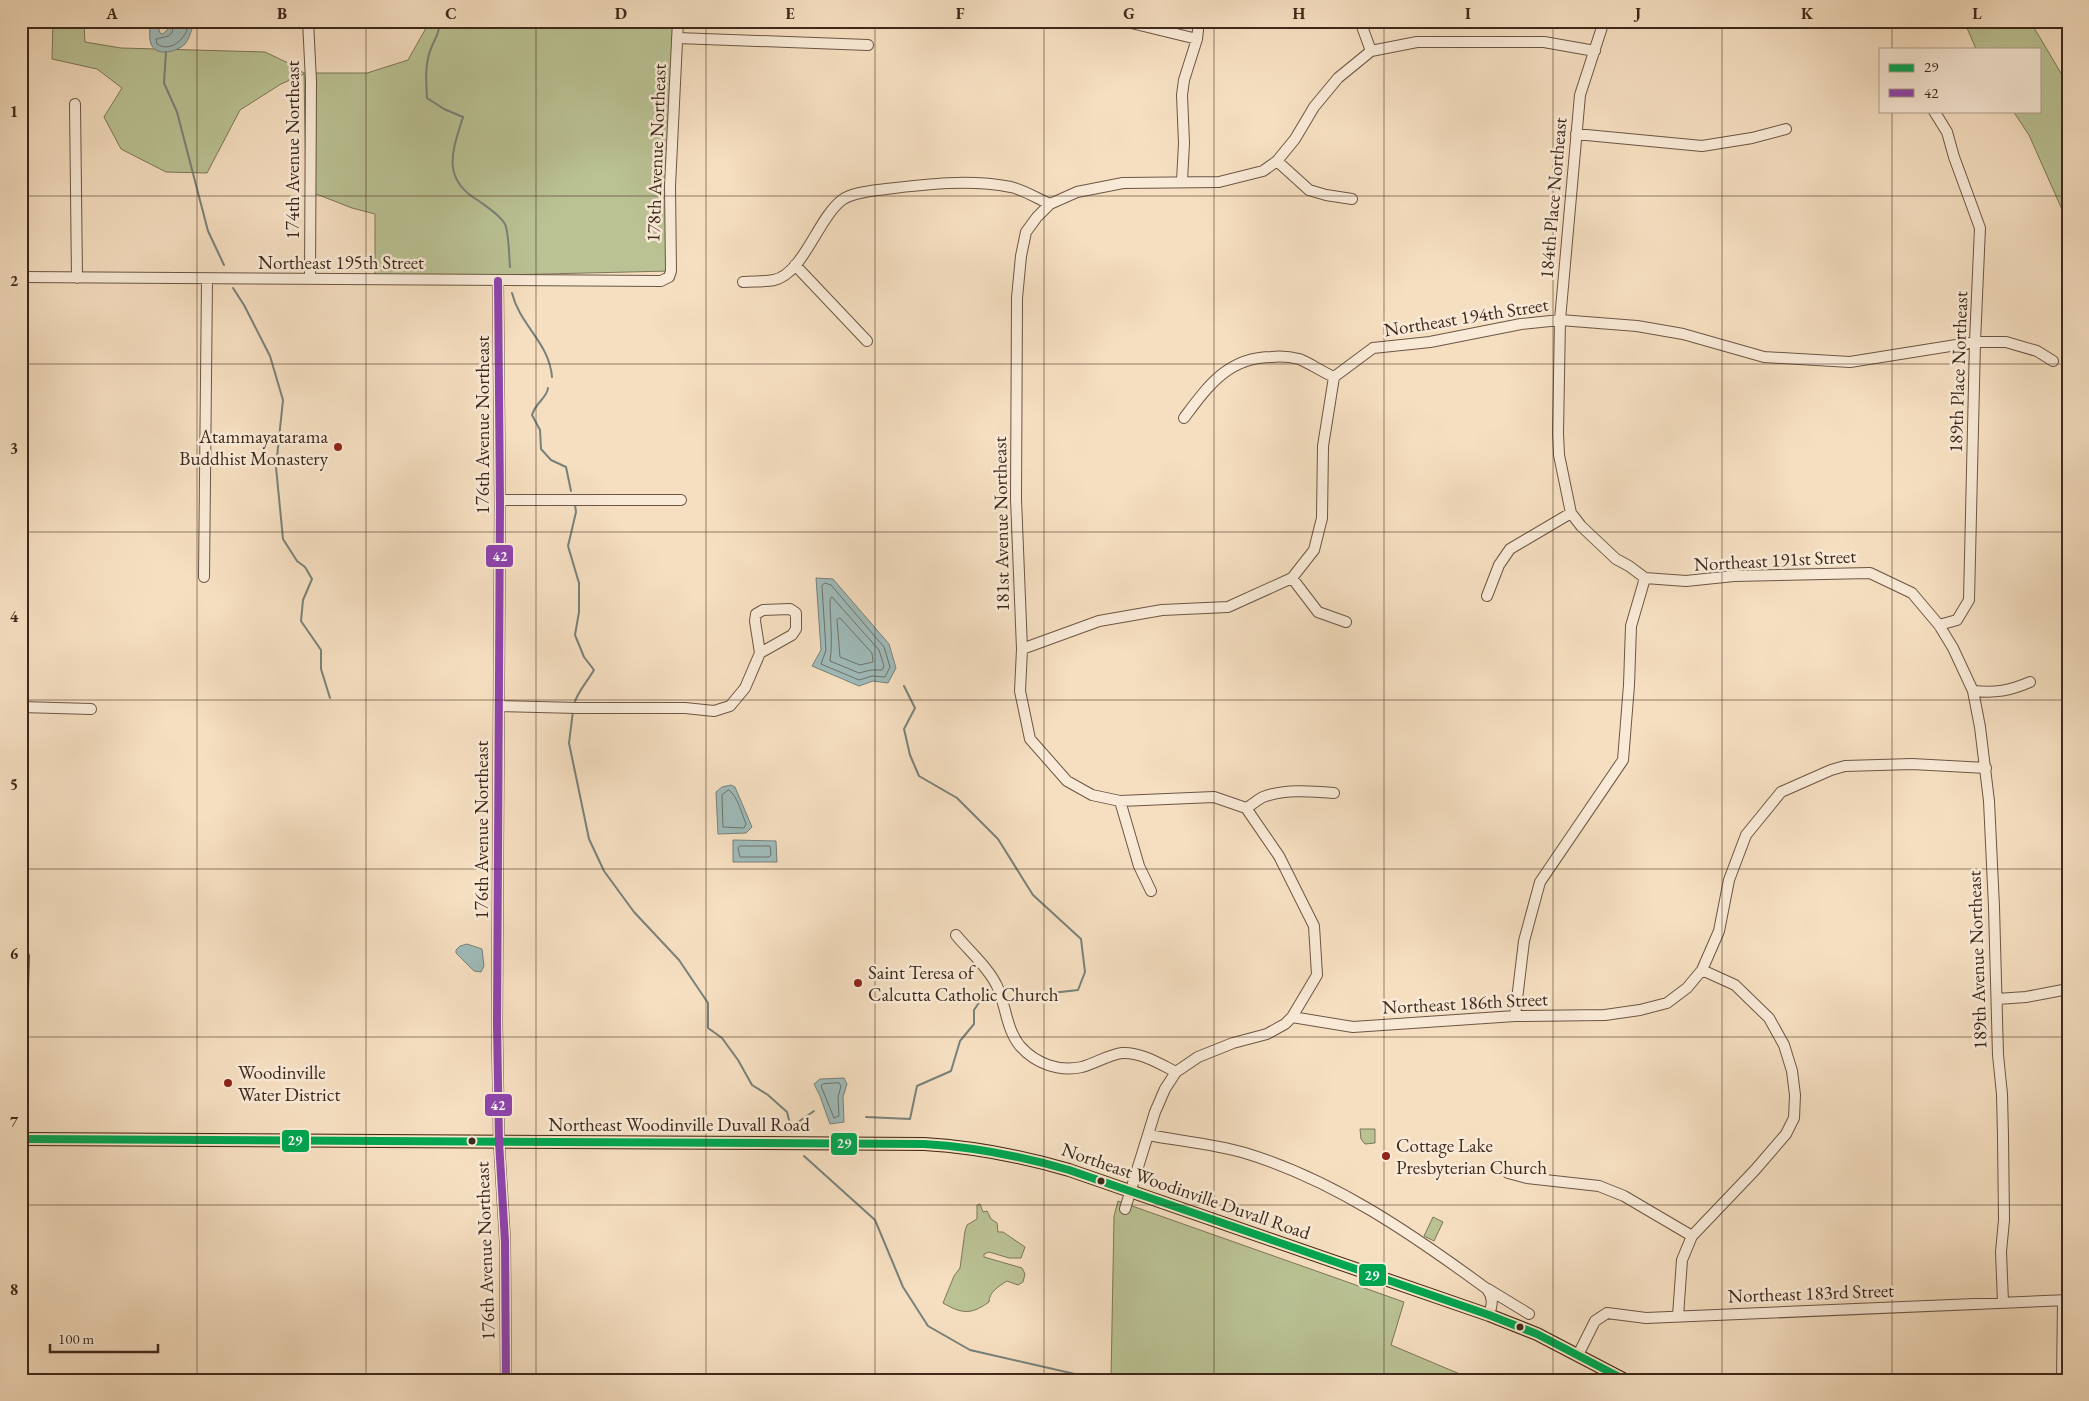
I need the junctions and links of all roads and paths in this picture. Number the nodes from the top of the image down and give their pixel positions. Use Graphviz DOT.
graph roads {
  1 [pos="308,21"];
  2 [pos="678,21"];
  3 [pos="1123,21"];
  4 [pos="1198,21"];
  5 [pos="1360,21"];
  6 [pos="1604,21"];
  7 [pos="677,38"];
  8 [pos="1197,39"];
  9 [pos="868,45"];
  10 [pos="1371,50"];
  11 [pos="1595,51"];
  12 [pos="75,104"];
  13 [pos="1935,112"];
  14 [pos="1786,129"];
  15 [pos="1576,134"];
  16 [pos="1277,161"];
  17 [pos="1182,181"];
  18 [pos="1352,199"];
  19 [pos="1050,204"];
  20 [pos="795,265"];
  21 [pos="21,277"];
  22 [pos="77,278"];
  23 [pos="207,279"];
  24 [pos="310,279"];
  25 [pos="498,281"];
  26 [pos="661,281"];
  27 [pos="744,282"];
  28 [pos="1560,320"];
  29 [pos="867,341"];
  30 [pos="1975,342"];
  31 [pos="2053,362"];
  32 [pos="1334,377"];
  33 [pos="1184,418"];
  34 [pos="500,500"];
  35 [pos="682,500"];
  36 [pos="1571,513"];
  37 [pos="204,577"];
  38 [pos="1292,578"];
  39 [pos="1644,578"];
  40 [pos="1488,596"];
  41 [pos="1346,622"];
  42 [pos="1939,625"];
  43 [pos="1022,649"];
  44 [pos="760,654"];
  45 [pos="2030,682"];
  46 [pos="1974,691"];
  47 [pos="499,706"];
  48 [pos="21,707"];
  49 [pos="91,709"];
  50 [pos="1986,768"];
  51 [pos="1334,793"];
  52 [pos="1120,801"];
  53 [pos="1246,808"];
  54 [pos="1151,891"];
  55 [pos="956,935"];
  56 [pos="24,956"];
  57 [pos="1702,970"];
  58 [pos="2068,989"];
  59 [pos="1997,999"];
  60 [pos="1516,1016"];
  61 [pos="1292,1017"];
  62 [pos="21,1053"];
  63 [pos="1176,1072"];
  64 [pos="1148,1135"];
  65 [pos="21,1139"];
  66 [pos="499,1142"];
  67 [pos="1508,1172"];
  68 [pos="1131,1191"];
  69 [pos="1125,1208"];
  70 [pos="1692,1236"];
  71 [pos="1487,1288"];
  72 [pos="2065,1301"];
  73 [pos="2003,1302"];
  74 [pos="1529,1314"];
  75 [pos="1489,1315"];
  76 [pos="1678,1316"];
  77 [pos="1578,1354"];
  78 [pos="1608,1376"];
  79 [pos="506,1380"];
  80 [pos="1625,1380"];
  81 [pos="2062,1380"];
  1 -- 24 [label="street, 174th Avenue Northeast"];
  2 -- 7 [label="street, 178th Avenue Northeast"];
  3 -- 8 [label="street"];
  4 -- 8 [label="street"];
  5 -- 10 [label="street"];
  6 -- 11 [label="street, 184th Place Northeast"];
  7 -- 9 [label="street"];
  7 -- 26 [label="street, 178th Avenue Northeast"];
  8 -- 17 [label="street"];
  10 -- 11 [label="street"];
  10 -- 16 [label="street"];
  11 -- 15 [label="street, 184th Place Northeast"];
  12 -- 22 [label="street"];
  13 -- 30 [label="street, 189th Place Northeast"];
  14 -- 15 [label="street"];
  15 -- 28 [label="street, 184th Place Northeast"];
  16 -- 17 [label="street"];
  16 -- 18 [label="street"];
  17 -- 19 [label="street"];
  19 -- 20 [label="street"];
  19 -- 43 [label="street, 181st Avenue Northeast"];
  20 -- 27 [label="street"];
  20 -- 29 [label="street"];
  21 -- 22 [label="street, Northeast 195th Street"];
  22 -- 23 [label="street, Northeast 195th Street"];
  23 -- 24 [label="street, Northeast 195th Street"];
  23 -- 37 [label="street"];
  24 -- 25 [label="street, Northeast 195th Street"];
  25 -- 26 [label="street, Northeast 195th Street"];
  25 -- 34 [label="street, 176th Avenue Northeast"];
  28 -- 30 [label="street, Northeast 194th Street"];
  28 -- 32 [label="street, Northeast 194th Street"];
  28 -- 36 [label="street, 184th Place Northeast"];
  30 -- 31 [label="street, Northeast 194th Street"];
  30 -- 42 [label="street, 189th Place Northeast"];
  32 -- 33 [label="street"];
  32 -- 38 [label="street"];
  34 -- 35 [label="street"];
  34 -- 47 [label="street, 176th Avenue Northeast"];
  36 -- 39 [label="street, 184th Place Northeast"];
  36 -- 40 [label="street"];
  38 -- 41 [label="street"];
  38 -- 43 [label="street"];
  39 -- 42 [label="street, Northeast 191st Street"];
  39 -- 60 [label="street"];
  42 -- 46 [label="street, 189th Avenue Northeast"];
  43 -- 52 [label="street, 181st Avenue Northeast"];
  44 -- 44 [label="street"];
  44 -- 47 [label="street"];
  45 -- 46 [label="street"];
  46 -- 50 [label="street, 189th Avenue Northeast"];
  47 -- 66 [label="street, 176th Avenue Northeast"];
  48 -- 49 [label="street"];
  50 -- 57 [label="street, Northeast 186th Street"];
  50 -- 59 [label="street, 189th Avenue Northeast"];
  51 -- 53 [label="street"];
  52 -- 53 [label="street, 181st Avenue Northeast"];
  52 -- 54 [label="street"];
  53 -- 61 [label="street"];
  55 -- 63 [label="street"];
  56 -- 62 [label="street"];
  57 -- 60 [label="street, Northeast 186th Street"];
  57 -- 70 [label="street"];
  58 -- 59 [label="street"];
  59 -- 73 [label="street, 189th Avenue Northeast"];
  60 -- 61 [label="street, Northeast 186th Street"];
  61 -- 63 [label="street"];
  63 -- 64 [label="street"];
  64 -- 68 [label="street"];
  64 -- 71 [label="street"];
  65 -- 66 [label="main road, Northeast Woodinville Duvall Road"];
  66 -- 68 [label="main road, Northeast Woodinville Duvall Road"];
  66 -- 79 [label="street, 176th Avenue Northeast"];
  67 -- 70 [label="street"];
  68 -- 69 [label="street"];
  68 -- 75 [label="main road, Northeast Woodinville Duvall Road"];
  70 -- 76 [label="street"];
  71 -- 74 [label="street"];
  71 -- 75 [label="street"];
  72 -- 73 [label="street, Northeast 183rd Street"];
  72 -- 81 [label="street"];
  73 -- 76 [label="street, Northeast 183rd Street"];
  75 -- 77 [label="main road, Northeast Woodinville Duvall Road"];
  76 -- 77 [label="street, Northeast 183rd Street"];
  77 -- 78 [label="main road, Northeast Woodinville Duvall Road"];
  78 -- 80 [label="main road, Northeast Woodinville Duvall Road"];
}
